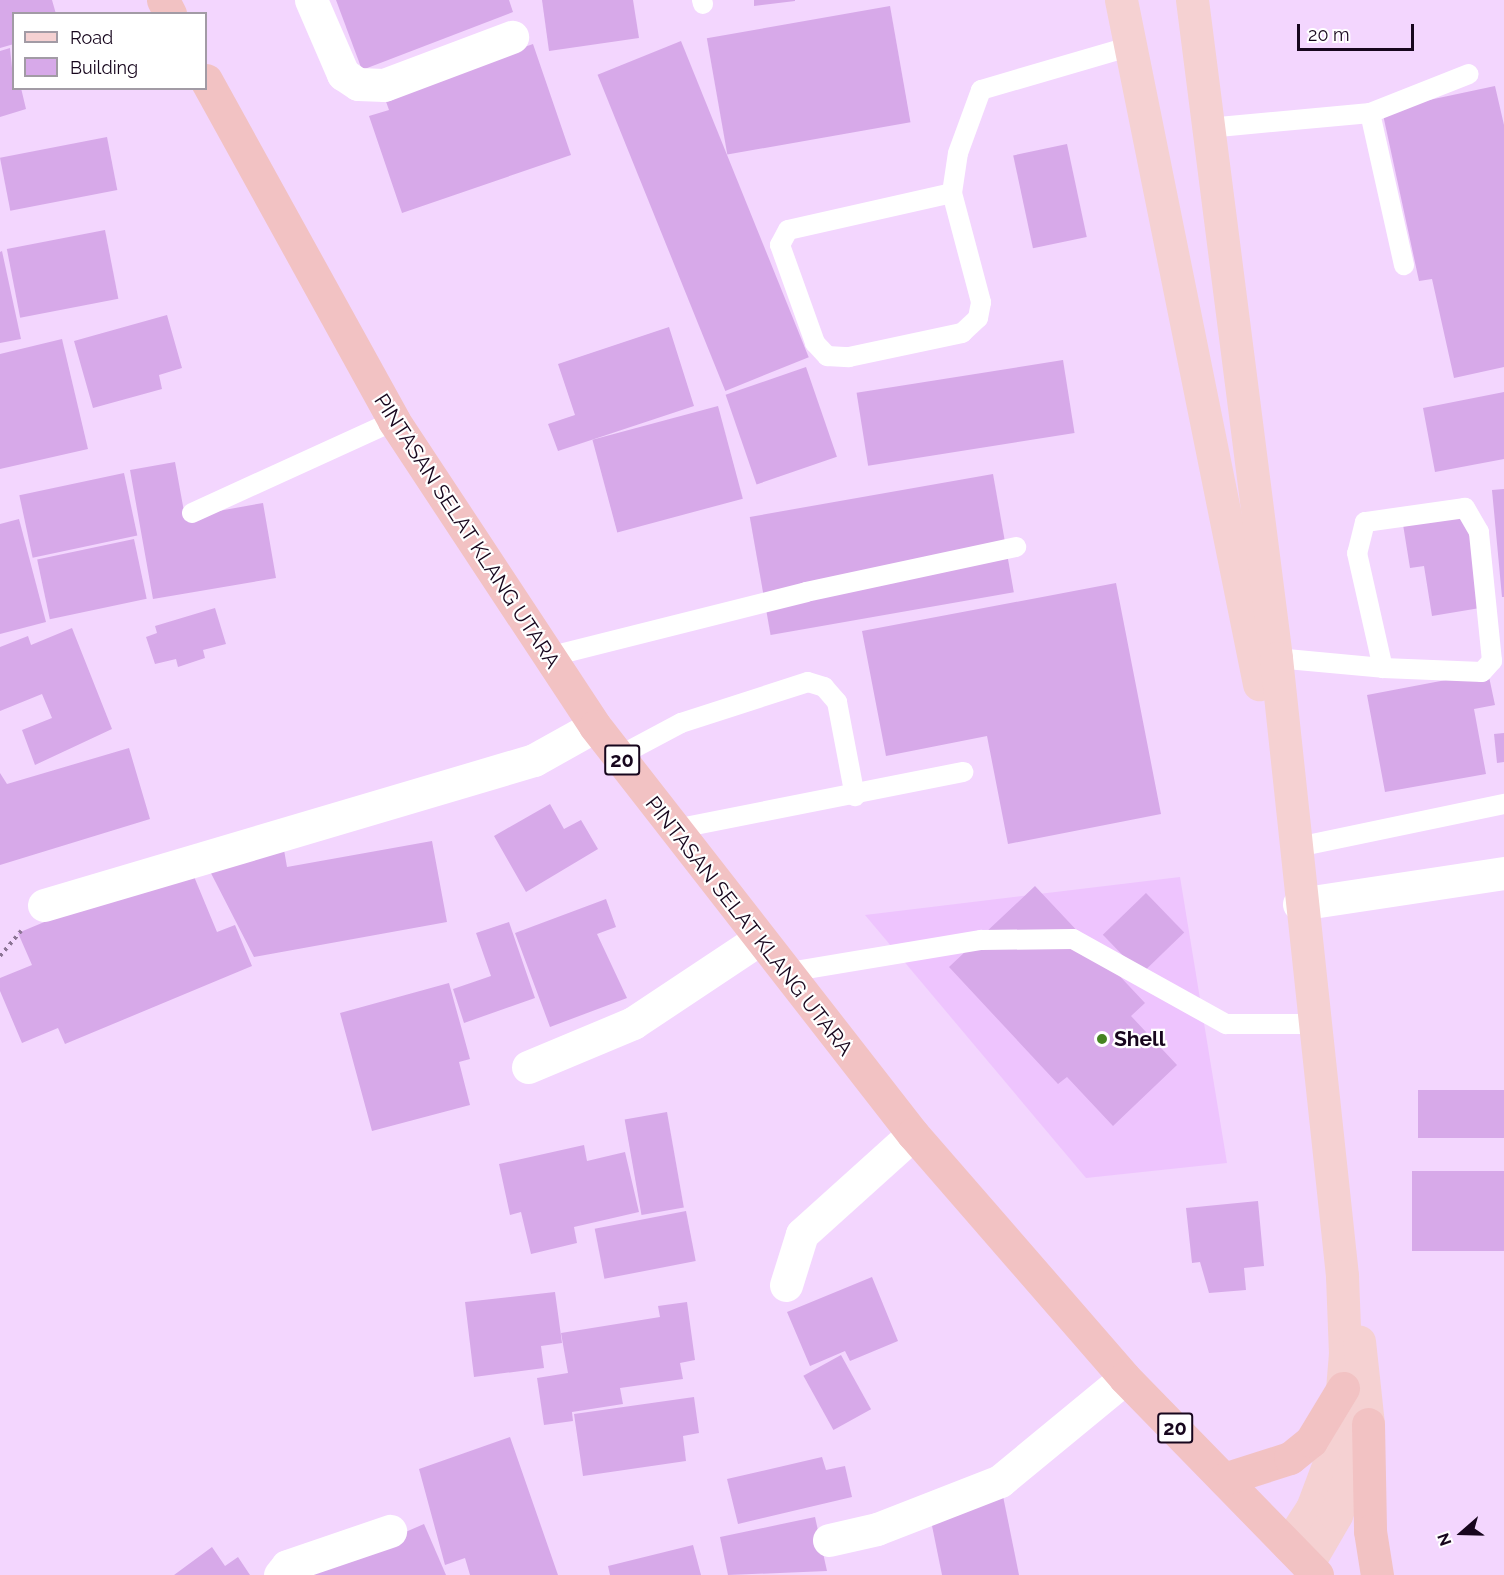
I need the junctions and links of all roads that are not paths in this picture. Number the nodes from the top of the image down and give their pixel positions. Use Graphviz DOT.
graph roads {
  1 [pos="311,0"];
  2 [pos="1121,0"];
  3 [pos="1192,0"];
  4 [pos="512,38"];
  5 [pos="1128,46"];
  6 [pos="1468,74"];
  7 [pos="207,82"];
  8 [pos="1370,112"];
  9 [pos="1208,128"];
  10 [pos="952,193"];
  11 [pos="1404,265"];
  12 [pos="394,421"];
  13 [pos="192,513"];
  14 [pos="1016,547"];
  15 [pos="548,657"];
  16 [pos="1276,658"];
  17 [pos="1383,668"];
  18 [pos="595,726"];
  19 [pos="619,756"];
  20 [pos="963,772"];
  21 [pos="855,796"];
  22 [pos="1504,804"];
  23 [pos="675,829"];
  24 [pos="1293,848"];
  25 [pos="1504,873"];
  26 [pos="1299,904"];
  27 [pos="44,905"];
  28 [pos="758,940"];
  29 [pos="783,973"];
  30 [pos="1312,1024"];
  31 [pos="528,1067"];
  32 [pos="913,1134"];
  33 [pos="1342,1276"];
  34 [pos="786,1285"];
  35 [pos="1125,1378"];
  36 [pos="1343,1388"];
  37 [pos="1368,1424"];
  38 [pos="1224,1479"];
  39 [pos="390,1531"];
  40 [pos="829,1540"];
  41 [pos="1304,1562"];
  42 [pos="280,1575"];
  43 [pos="1377,1575"];
  1 -- 4 [label="street"];
  2 -- 5 [label="main road"];
  3 -- 9 [label="main road"];
  5 -- 10 [label="lane"];
  5 -- 24 [label="main road"];
  6 -- 8 [label="lane"];
  7 -- 12 [label="highway, PINTASAN SELAT KLANG UTARA / 20"];
  8 -- 9 [label="lane"];
  8 -- 11 [label="lane"];
  9 -- 16 [label="main road"];
  10 -- 10 [label="lane"];
  12 -- 13 [label="lane"];
  12 -- 15 [label="highway, PINTASAN SELAT KLANG UTARA / 20"];
  14 -- 15 [label="lane"];
  15 -- 18 [label="highway, PINTASAN SELAT KLANG UTARA / 20"];
  16 -- 17 [label="lane"];
  16 -- 24 [label="main road"];
  17 -- 17 [label="lane"];
  18 -- 19 [label="highway, PINTASAN SELAT KLANG UTARA / 20"];
  18 -- 27 [label="street"];
  19 -- 21 [label="lane"];
  19 -- 23 [label="highway, PINTASAN SELAT KLANG UTARA / 20"];
  20 -- 21 [label="lane"];
  21 -- 23 [label="lane"];
  22 -- 24 [label="lane"];
  23 -- 28 [label="highway, PINTASAN SELAT KLANG UTARA / 20"];
  24 -- 26 [label="main road"];
  25 -- 26 [label="street"];
  26 -- 30 [label="main road"];
  28 -- 29 [label="highway, PINTASAN SELAT KLANG UTARA / 20"];
  28 -- 31 [label="street"];
  29 -- 30 [label="lane"];
  29 -- 32 [label="highway, PINTASAN SELAT KLANG UTARA / 20"];
  30 -- 33 [label="main road"];
  32 -- 34 [label="street"];
  32 -- 35 [label="highway, PINTASAN SELAT KLANG UTARA / 20"];
  33 -- 36 [label="main road"];
  33 -- 37 [label="main road"];
  35 -- 38 [label="highway, PINTASAN SELAT KLANG UTARA / 20"];
  35 -- 40 [label="street"];
  36 -- 38 [label="highway"];
  36 -- 41 [label="main road"];
  37 -- 41 [label="main road"];
  37 -- 43 [label="highway"];
  38 -- 41 [label="highway, PINTASAN SELAT KLANG UTARA / 20"];
  39 -- 42 [label="street"];
}
